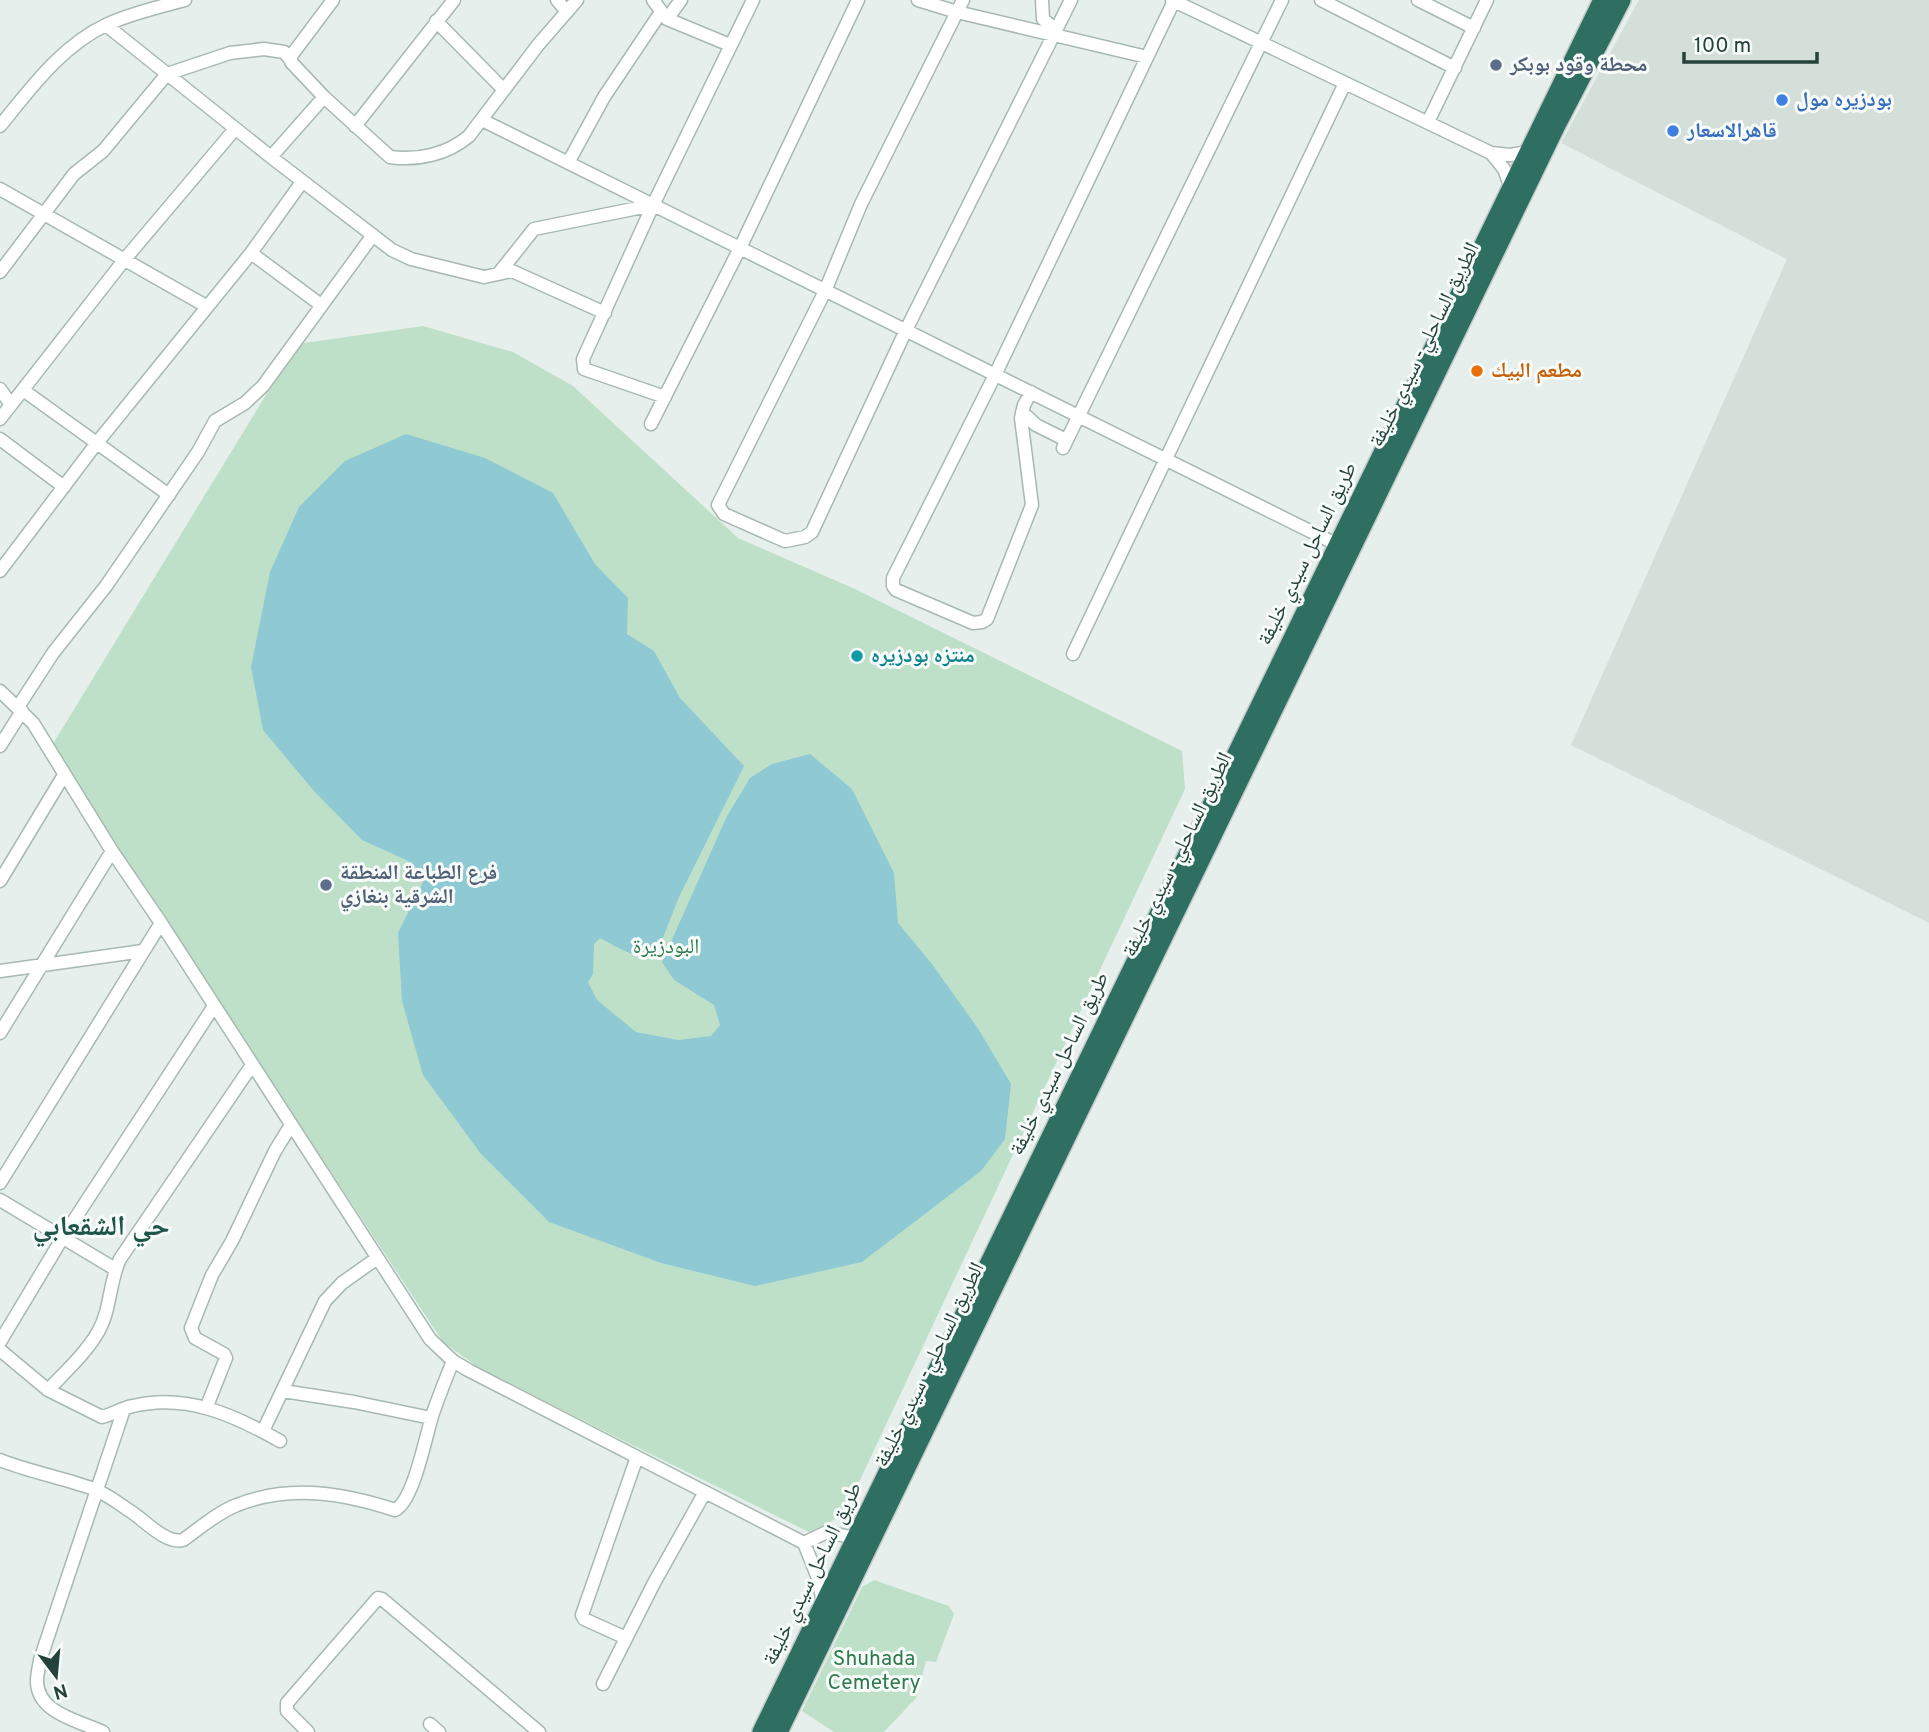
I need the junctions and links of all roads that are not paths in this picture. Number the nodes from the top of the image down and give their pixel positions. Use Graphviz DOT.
graph roads {
  1 [pos="185,0"];
  2 [pos="333,0"];
  3 [pos="454,0"];
  4 [pos="557,0"];
  5 [pos="577,0"];
  6 [pos="653,0"];
  7 [pos="681,0"];
  8 [pos="753,0"];
  9 [pos="858,0"];
  10 [pos="918,0"];
  11 [pos="963,0"];
  12 [pos="1042,0"];
  13 [pos="1071,0"];
  14 [pos="1173,0"];
  15 [pos="1282,0"];
  16 [pos="1418,0"];
  17 [pos="1487,0"];
  18 [pos="1603,0"];
  19 [pos="1621,0"];
  20 [pos="1328,2"];
  21 [pos="567,12"];
  22 [pos="957,12"];
  23 [pos="664,15"];
  24 [pos="436,21"];
  25 [pos="106,25"];
  26 [pos="1474,28"];
  27 [pos="1055,32"];
  28 [pos="1260,41"];
  29 [pos="730,45"];
  30 [pos="1147,57"];
  31 [pos="290,59"];
  32 [pos="1454,68"];
  33 [pos="167,74"];
  34 [pos="1345,83"];
  35 [pos="504,90"];
  36 [pos="324,97"];
  37 [pos="482,120"];
  38 [pos="1427,122"];
  39 [pos="0,126"];
  40 [pos="355,126"];
  41 [pos="235,129"];
  42 [pos="1528,152"];
  43 [pos="1491,153"];
  44 [pos="271,157"];
  45 [pos="568,163"];
  46 [pos="302,182"];
  47 [pos="1511,188"];
  48 [pos="0,189"];
  49 [pos="653,205"];
  50 [pos="45,214"];
  51 [pos="373,235"];
  52 [pos="740,248"];
  53 [pos="251,253"];
  54 [pos="125,259"];
  55 [pos="0,272"];
  56 [pos="499,273"];
  57 [pos="825,290"];
  58 [pos="321,304"];
  59 [pos="206,306"];
  60 [pos="606,313"];
  61 [pos="906,330"];
  62 [pos="995,374"];
  63 [pos="0,389"];
  64 [pos="23,390"];
  65 [pos="1031,392"];
  66 [pos="665,397"];
  67 [pos="11,405"];
  68 [pos="1022,412"];
  69 [pos="1077,415"];
  70 [pos="0,419"];
  71 [pos="651,424"];
  72 [pos="0,439"];
  73 [pos="96,444"];
  74 [pos="1166,459"];
  75 [pos="64,487"];
  76 [pos="169,495"];
  77 [pos="1338,545"];
  78 [pos="0,571"];
  79 [pos="1298,643"];
  80 [pos="1073,654"];
  81 [pos="0,691"];
  82 [pos="20,709"];
  83 [pos="0,747"];
  84 [pos="64,775"];
  85 [pos="112,851"];
  86 [pos="0,881"];
  87 [pos="161,923"];
  88 [pos="143,951"];
  89 [pos="41,965"];
  90 [pos="0,971"];
  91 [pos="214,1006"];
  92 [pos="0,1033"];
  93 [pos="252,1065"];
  94 [pos="290,1125"];
  95 [pos="0,1183"];
  96 [pos="0,1200"];
  97 [pos="63,1237"];
  98 [pos="376,1259"];
  99 [pos="115,1269"];
  100 [pos="0,1342"];
  101 [pos="0,1350"];
  102 [pos="453,1361"];
  103 [pos="48,1390"];
  104 [pos="283,1391"];
  105 [pos="206,1406"];
  106 [pos="124,1409"];
  107 [pos="431,1418"];
  108 [pos="263,1431"];
  109 [pos="280,1441"];
  110 [pos="637,1457"];
  111 [pos="0,1460"];
  112 [pos="96,1490"];
  113 [pos="705,1492"];
  114 [pos="855,1538"];
  115 [pos="804,1544"];
  116 [pos="824,1605"];
  117 [pos="626,1638"];
  118 [pos="603,1684"];
  119 [pos="103,1732"];
  120 [pos="308,1732"];
  121 [pos="539,1732"];
  122 [pos="762,1732"];
  123 [pos="778,1732"];
  1 -- 25 [label="street"];
  2 -- 31 [label="street"];
  3 -- 24 [label="street"];
  4 -- 21 [label="street"];
  5 -- 21 [label="street"];
  6 -- 23 [label="street"];
  7 -- 23 [label="street"];
  8 -- 29 [label="street"];
  9 -- 52 [label="street"];
  10 -- 22 [label="street"];
  11 -- 22 [label="street"];
  12 -- 27 [label="street"];
  13 -- 27 [label="street"];
  14 -- 28 [label="street"];
  14 -- 30 [label="street"];
  15 -- 28 [label="street"];
  16 -- 26 [label="street"];
  17 -- 26 [label="street"];
  18 -- 42 [label="highway, طريق الساحل سيدي خليفة"];
  19 -- 79 [label="highway, الطريق الساحلي- سيدي خليفة"];
  20 -- 32 [label="street"];
  21 -- 35 [label="street"];
  22 -- 27 [label="street"];
  22 -- 57 [label="street"];
  23 -- 29 [label="street"];
  23 -- 45 [label="street"];
  24 -- 35 [label="street"];
  24 -- 40 [label="street"];
  25 -- 33 [label="street"];
  25 -- 39 [label="street"];
  26 -- 32 [label="street"];
  27 -- 30 [label="street"];
  27 -- 61 [label="street"];
  28 -- 34 [label="street"];
  28 -- 69 [label="street"];
  29 -- 49 [label="street"];
  30 -- 62 [label="street"];
  31 -- 33 [label="street"];
  31 -- 36 [label="street"];
  32 -- 38 [label="street"];
  33 -- 41 [label="street"];
  33 -- 50 [label="street"];
  34 -- 38 [label="street"];
  34 -- 74 [label="street"];
  35 -- 37 [label="street"];
  36 -- 40 [label="street"];
  36 -- 44 [label="street"];
  37 -- 40 [label="street"];
  37 -- 45 [label="street"];
  38 -- 43 [label="street"];
  41 -- 44 [label="street"];
  41 -- 54 [label="street"];
  42 -- 43 [label="street"];
  42 -- 47 [label="highway, طريق الساحل سيدي خليفة"];
  43 -- 47 [label="street"];
  44 -- 46 [label="street"];
  45 -- 49 [label="street"];
  46 -- 51 [label="street"];
  46 -- 53 [label="street"];
  47 -- 77 [label="highway, طريق الساحل سيدي خليفة"];
  48 -- 50 [label="street"];
  49 -- 52 [label="street"];
  49 -- 56 [label="street"];
  49 -- 60 [label="street"];
  50 -- 54 [label="street"];
  50 -- 55 [label="street"];
  51 -- 56 [label="street"];
  51 -- 58 [label="street"];
  52 -- 57 [label="street"];
  52 -- 66 [label="street"];
  53 -- 58 [label="street"];
  53 -- 59 [label="street"];
  54 -- 59 [label="street"];
  54 -- 64 [label="street"];
  56 -- 60 [label="street"];
  57 -- 61 [label="street"];
  57 -- 61 [label="street"];
  58 -- 76 [label="street"];
  59 -- 73 [label="street"];
  60 -- 66 [label="street"];
  61 -- 62 [label="street"];
  62 -- 65 [label="street"];
  62 -- 68 [label="street"];
  63 -- 67 [label="street"];
  64 -- 67 [label="street"];
  64 -- 73 [label="street"];
  65 -- 68 [label="street"];
  65 -- 69 [label="street"];
  66 -- 71 [label="street"];
  67 -- 70 [label="street"];
  68 -- 69 [label="street"];
  69 -- 74 [label="street"];
  72 -- 75 [label="street"];
  73 -- 75 [label="street"];
  73 -- 76 [label="street"];
  74 -- 77 [label="street"];
  74 -- 80 [label="street"];
  75 -- 78 [label="street"];
  76 -- 82 [label="street"];
  77 -- 79 [label="highway, طريق الساحل سيدي خليفة"];
  79 -- 114 [label="highway, طريق الساحل سيدي خليفة"];
  79 -- 123 [label="highway, الطريق الساحلي- سيدي خليفة"];
  81 -- 82 [label="street"];
  82 -- 83 [label="street"];
  82 -- 84 [label="street"];
  84 -- 85 [label="street"];
  84 -- 86 [label="street"];
  85 -- 87 [label="street"];
  85 -- 89 [label="street"];
  87 -- 88 [label="street"];
  87 -- 91 [label="street"];
  88 -- 89 [label="street"];
  88 -- 95 [label="street"];
  89 -- 90 [label="street"];
  89 -- 92 [label="street"];
  91 -- 93 [label="street"];
  91 -- 97 [label="street"];
  93 -- 94 [label="street"];
  93 -- 99 [label="street"];
  94 -- 98 [label="street"];
  94 -- 105 [label="street"];
  96 -- 97 [label="street"];
  97 -- 99 [label="street"];
  97 -- 100 [label="street"];
  98 -- 102 [label="street"];
  98 -- 104 [label="street"];
  99 -- 103 [label="street"];
  101 -- 103 [label="street"];
  102 -- 107 [label="street"];
  102 -- 110 [label="street"];
  103 -- 106 [label="street"];
  104 -- 107 [label="street"];
  104 -- 108 [label="street"];
  105 -- 106 [label="street"];
  105 -- 108 [label="street"];
  106 -- 112 [label="street"];
  107 -- 112 [label="street"];
  108 -- 109 [label="street"];
  110 -- 113 [label="street"];
  110 -- 117 [label="street"];
  111 -- 112 [label="street"];
  112 -- 119 [label="street"];
  113 -- 115 [label="street"];
  113 -- 117 [label="street"];
  114 -- 115 [label="street"];
  114 -- 116 [label="highway, طريق الساحل سيدي خليفة"];
  115 -- 116 [label="street"];
  116 -- 122 [label="highway, طريق الساحل سيدي خليفة"];
  117 -- 118 [label="street"];
  120 -- 121 [label="street"];
}
